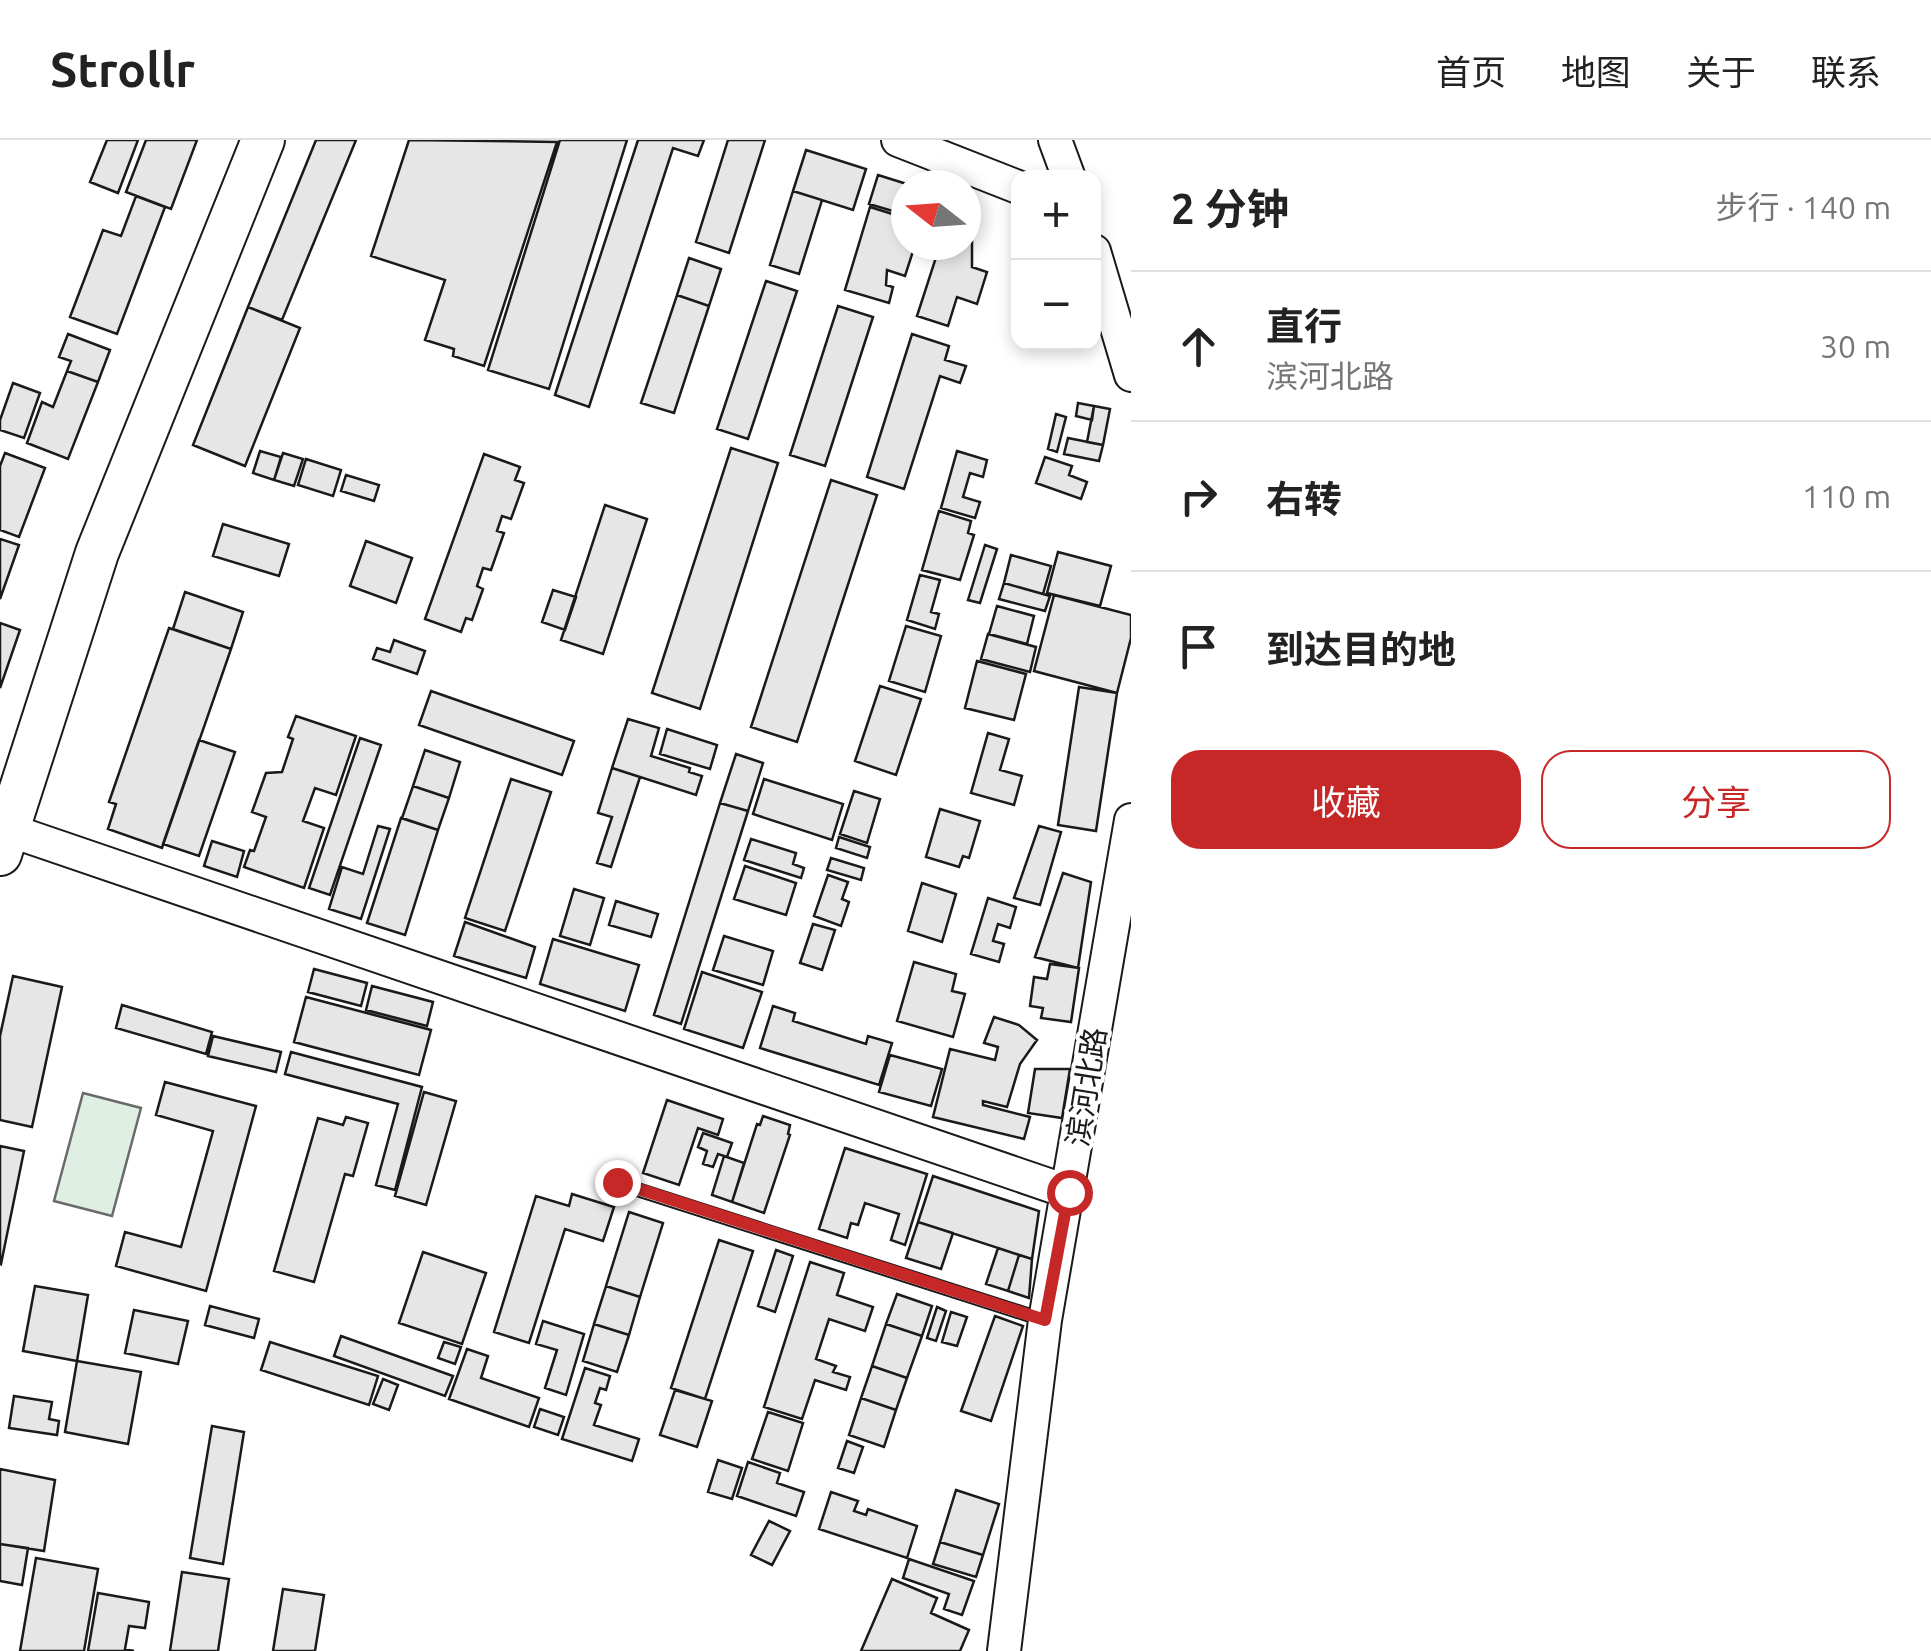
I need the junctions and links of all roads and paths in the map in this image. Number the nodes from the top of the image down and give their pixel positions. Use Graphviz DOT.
graph roads {
  1 [pos="263,140"];
  2 [pos="898,140"];
  3 [pos="1055,140"];
  4 [pos="1066,170"];
  5 [pos="1011,184"];
  6 [pos="1097,260"];
  7 [pos="1131,375"];
  8 [pos="1131,820"];
  9 [pos="2,837"];
  10 [pos="617,1182"];
  11 [pos="1069,1192"];
  12 [pos="1045,1320"];
  13 [pos="1004,1651"];
  1 -- 9 [label="highway"];
  2 -- 5 [label="street"];
  3 -- 4 [label="street"];
  6 -- 7 [label="street"];
  8 -- 11 [label="street, 滨河北路"];
  9 -- 11 [label="street"];
  10 -- 12 [label="lane"];
  11 -- 12 [label="street, 滨河北路"];
  12 -- 13 [label="street, 滨河北路"];
}
